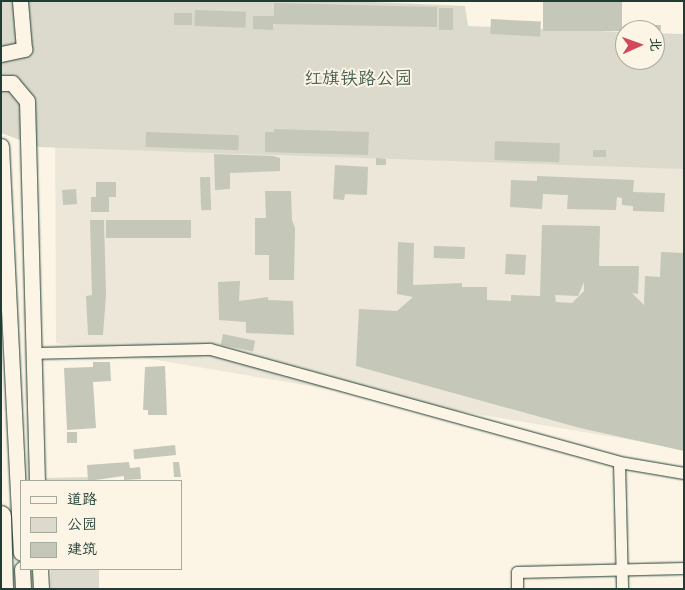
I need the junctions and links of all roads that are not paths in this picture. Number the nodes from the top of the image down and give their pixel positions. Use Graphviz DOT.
graph roads {
  1 [pos="20,1"];
  2 [pos="4,54"];
  3 [pos="6,83"];
  4 [pos="1,146"];
  5 [pos="33,353"];
  6 [pos="619,462"];
  7 [pos="684,473"];
  8 [pos="37,480"];
  9 [pos="1,516"];
  10 [pos="20,533"];
  11 [pos="684,568"];
  12 [pos="622,569"];
  13 [pos="22,570"];
  14 [pos="40,570"];
  15 [pos="3,589"];
  16 [pos="23,589"];
  17 [pos="41,589"];
  18 [pos="517,589"];
  19 [pos="622,589"];
  1 -- 2 [label="street"];
  3 -- 5 [label="street"];
  4 -- 10 [label="street"];
  5 -- 6 [label="street"];
  5 -- 8 [label="street"];
  6 -- 7 [label="street"];
  6 -- 12 [label="street"];
  9 -- 15 [label="highway"];
  11 -- 12 [label="street"];
  12 -- 18 [label="street"];
  12 -- 19 [label="street"];
  13 -- 16 [label="street"];
  14 -- 17 [label="street"];
}
